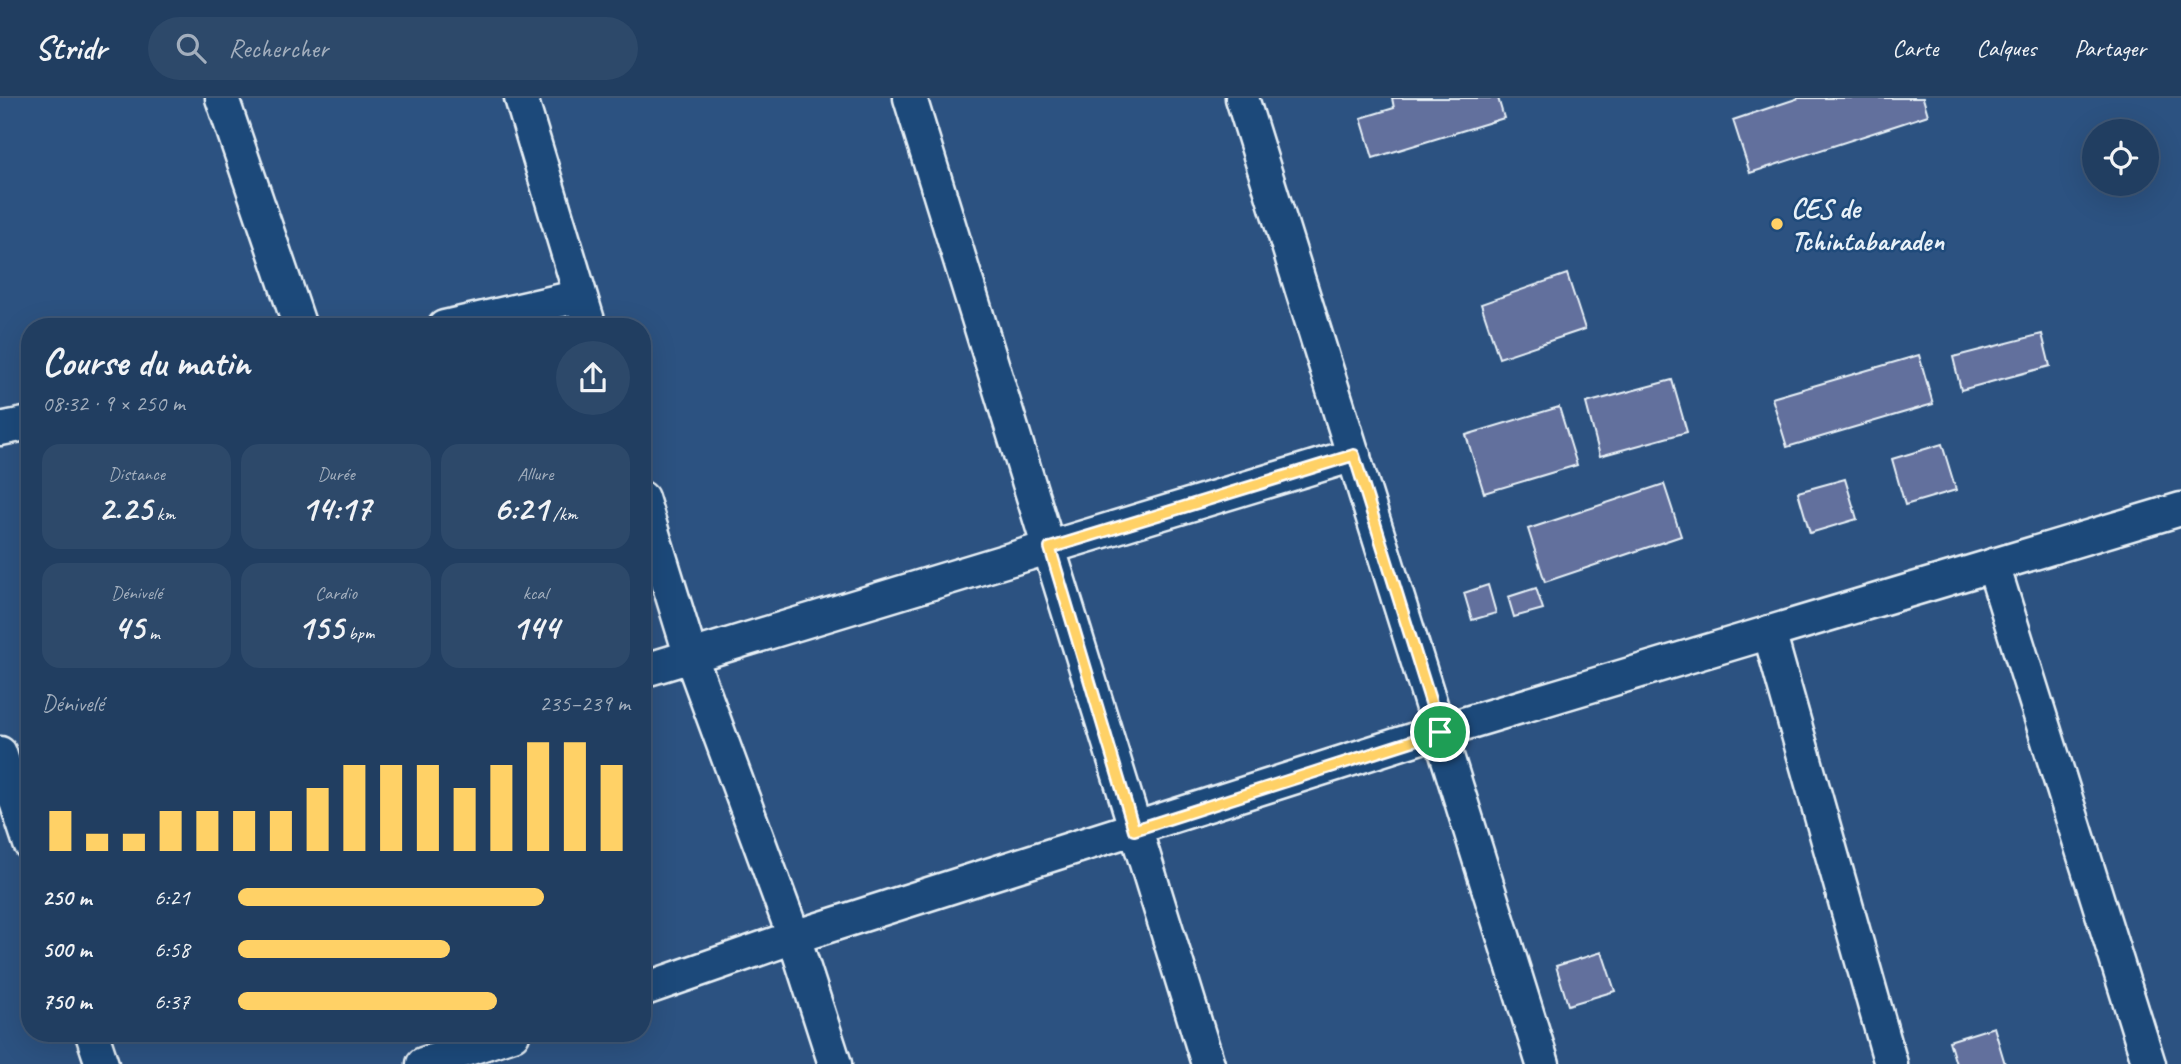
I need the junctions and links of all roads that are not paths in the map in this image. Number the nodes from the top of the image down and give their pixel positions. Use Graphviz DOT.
graph roads {
  1 [pos="222,98"];
  2 [pos="521,98"];
  3 [pos="910,98"];
  4 [pos="1242,98"];
  5 [pos="580,296"];
  6 [pos="297,318"];
  7 [pos="483,318"];
  8 [pos="587,318"];
  9 [pos="21,425"];
  10 [pos="0,429"];
  11 [pos="1354,455"];
  12 [pos="2181,509"];
  13 [pos="651,527"];
  14 [pos="1050,548"];
  15 [pos="1993,565"];
  16 [pos="1769,632"];
  17 [pos="691,657"];
  18 [pos="651,668"];
  19 [pos="1440,732"];
  20 [pos="0,753"];
  21 [pos="21,817"];
  22 [pos="1134,830"];
  23 [pos="794,937"];
  24 [pos="651,987"];
  25 [pos="95,1042"];
  26 [pos="483,1042"];
  27 [pos="431,1056"];
  28 [pos="102,1064"];
  29 [pos="835,1064"];
  30 [pos="1208,1064"];
  31 [pos="1543,1064"];
  32 [pos="1891,1064"];
  33 [pos="2149,1064"];
  1 -- 6 [label="street"];
  2 -- 5 [label="street"];
  3 -- 14 [label="street"];
  4 -- 11 [label="street"];
  5 -- 7 [label="street"];
  5 -- 8 [label="street"];
  9 -- 10 [label="street"];
  11 -- 14 [label="street"];
  11 -- 19 [label="street"];
  12 -- 15 [label="street"];
  13 -- 17 [label="street"];
  14 -- 17 [label="street"];
  14 -- 22 [label="street"];
  15 -- 16 [label="street"];
  15 -- 33 [label="street"];
  16 -- 19 [label="street"];
  16 -- 32 [label="street"];
  17 -- 18 [label="street"];
  17 -- 23 [label="street"];
  19 -- 22 [label="street"];
  19 -- 31 [label="street"];
  20 -- 21 [label="street"];
  22 -- 23 [label="street"];
  22 -- 30 [label="street"];
  23 -- 24 [label="street"];
  23 -- 29 [label="street"];
  25 -- 28 [label="street"];
  26 -- 27 [label="street"];
}
